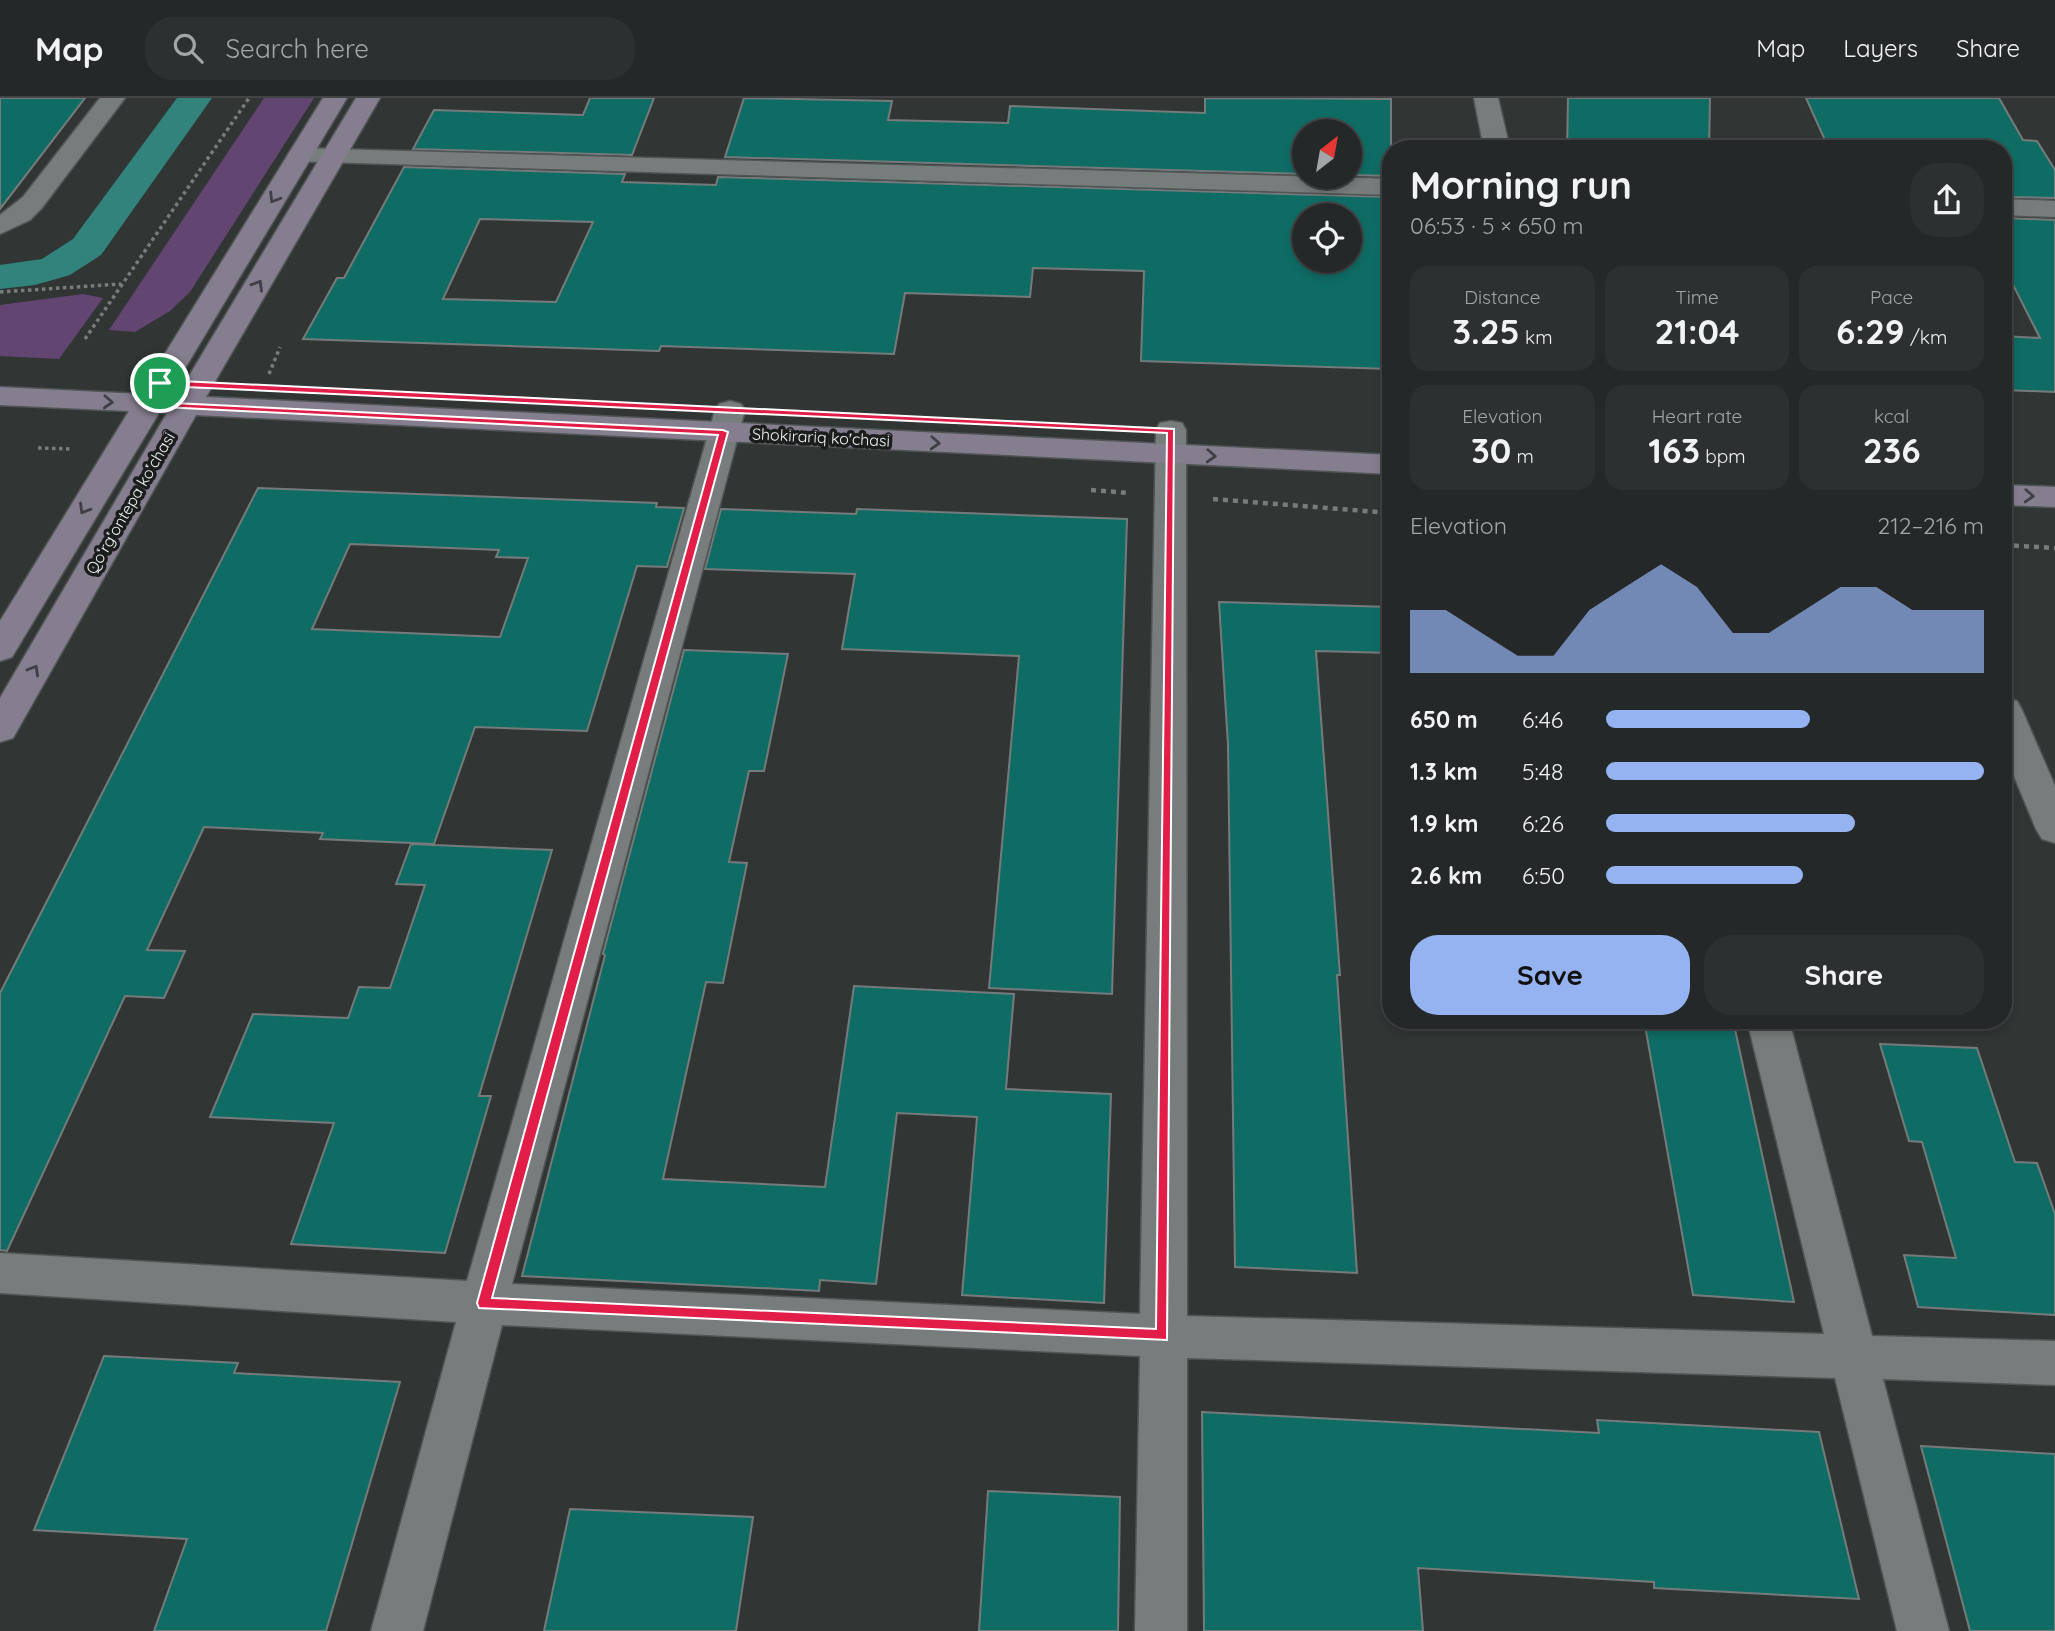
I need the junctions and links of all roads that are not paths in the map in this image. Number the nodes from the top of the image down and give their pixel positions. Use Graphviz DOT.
graph roads {
  1 [pos="113,98"];
  2 [pos="335,98"];
  3 [pos="368,98"];
  4 [pos="1486,98"];
  5 [pos="1495,140"];
  6 [pos="300,156"];
  7 [pos="334,157"];
  8 [pos="1382,187"];
  9 [pos="2012,207"];
  10 [pos="2055,209"];
  11 [pos="0,226"];
  12 [pos="0,374"];
  13 [pos="153,393"];
  14 [pos="192,395"];
  15 [pos="0,396"];
  16 [pos="727,421"];
  17 [pos="1382,441"];
  18 [pos="1171,442"];
  19 [pos="1382,464"];
  20 [pos="2012,470"];
  21 [pos="2055,472"];
  22 [pos="2012,495"];
  23 [pos="2055,497"];
  24 [pos="0,649"];
  25 [pos="0,729"];
  26 [pos="2012,729"];
  27 [pos="2055,830"];
  28 [pos="1770,1029"];
  29 [pos="0,1273"];
  30 [pos="484,1303"];
  31 [pos="1163,1336"];
  32 [pos="1852,1355"];
  33 [pos="2055,1363"];
  34 [pos="397,1631"];
  35 [pos="1161,1631"];
  36 [pos="1923,1631"];
  1 -- 11 [label="street"];
  2 -- 6 [label="main road, Qoʻrgʻontepa koʻchasi"];
  3 -- 7 [label="main road, Qoʻrgʻontepa koʻchasi"];
  4 -- 5 [label="street"];
  6 -- 7 [label="street"];
  6 -- 13 [label="main road, Qoʻrgʻontepa koʻchasi, one-way"];
  7 -- 8 [label="street"];
  14 -- 7 [label="main road, Qoʻrgʻontepa koʻchasi, one-way"];
  9 -- 10 [label="street"];
  12 -- 13 [label="main road, Shokirariq ko'chasi"];
  13 -- 14 [label="main road, Shokirariq ko'chasi"];
  15 -- 13 [label="main road, Shokirariq ko'chasi, one-way"];
  13 -- 24 [label="main road, Qoʻrgʻontepa koʻchasi, one-way"];
  14 -- 16 [label="main road, Shokirariq ko'chasi"];
  14 -- 16 [label="main road, Shokirariq ko'chasi"];
  25 -- 14 [label="main road, Qoʻrgʻontepa koʻchasi, one-way"];
  16 -- 18 [label="main road, Shokirariq ko'chasi"];
  16 -- 30 [label="street"];
  17 -- 18 [label="main road, Shokirariq ko'chasi"];
  18 -- 19 [label="main road, Shokirariq ko'chasi, one-way"];
  18 -- 31 [label="street"];
  20 -- 21 [label="main road"];
  22 -- 23 [label="main road, one-way"];
  26 -- 27 [label="street"];
  28 -- 32 [label="street"];
  29 -- 30 [label="street"];
  30 -- 31 [label="street"];
  30 -- 34 [label="street"];
  31 -- 32 [label="street"];
  31 -- 35 [label="street"];
  32 -- 33 [label="street"];
  32 -- 36 [label="street"];
}
